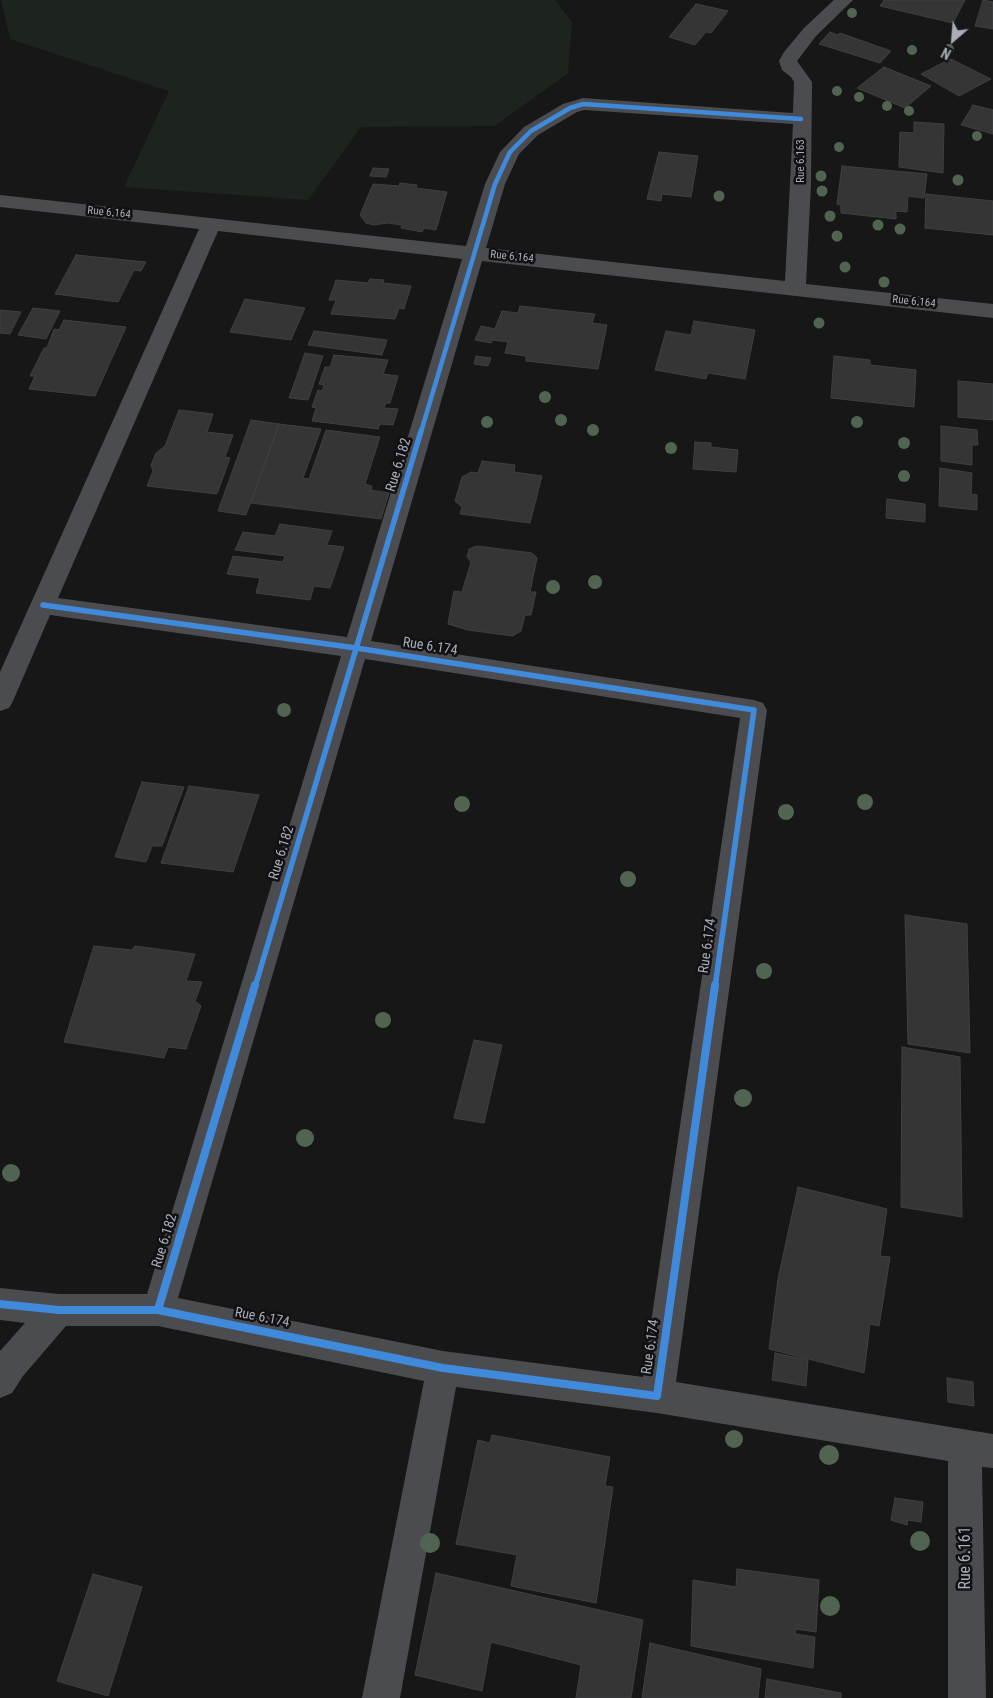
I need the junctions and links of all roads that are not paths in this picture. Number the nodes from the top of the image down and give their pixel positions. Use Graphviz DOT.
graph roads {
  1 [pos="844,0"];
  2 [pos="801,119"];
  3 [pos="0,201"];
  4 [pos="211,224"];
  5 [pos="476,253"];
  6 [pos="796,289"];
  7 [pos="993,311"];
  8 [pos="43,604"];
  9 [pos="356,648"];
  10 [pos="0,701"];
  11 [pos="0,1304"];
  12 [pos="59,1310"];
  13 [pos="158,1310"];
  14 [pos="443,1368"];
  15 [pos="0,1381"];
  16 [pos="657,1396"];
  17 [pos="979,1449"];
  18 [pos="381,1698"];
  19 [pos="967,1698"];
  1 -- 2 [label="street, Rue 6.163"];
  2 -- 5 [label="street, Rue 6.182"];
  2 -- 6 [label="street, Rue 6.163"];
  3 -- 4 [label="street, Rue 6.164"];
  4 -- 5 [label="street, Rue 6.164"];
  4 -- 8 [label="street"];
  5 -- 6 [label="street, Rue 6.164"];
  5 -- 9 [label="street, Rue 6.182"];
  6 -- 7 [label="street, Rue 6.164"];
  8 -- 9 [label="street, Rue 6.174"];
  8 -- 10 [label="street"];
  9 -- 13 [label="street, Rue 6.182"];
  9 -- 16 [label="street, Rue 6.174"];
  11 -- 12 [label="street"];
  12 -- 13 [label="street"];
  12 -- 15 [label="street"];
  13 -- 14 [label="street, Rue 6.174"];
  14 -- 16 [label="street, Rue 6.174"];
  14 -- 18 [label="street"];
  16 -- 17 [label="street"];
  17 -- 19 [label="street, Rue 6.161"];
}
